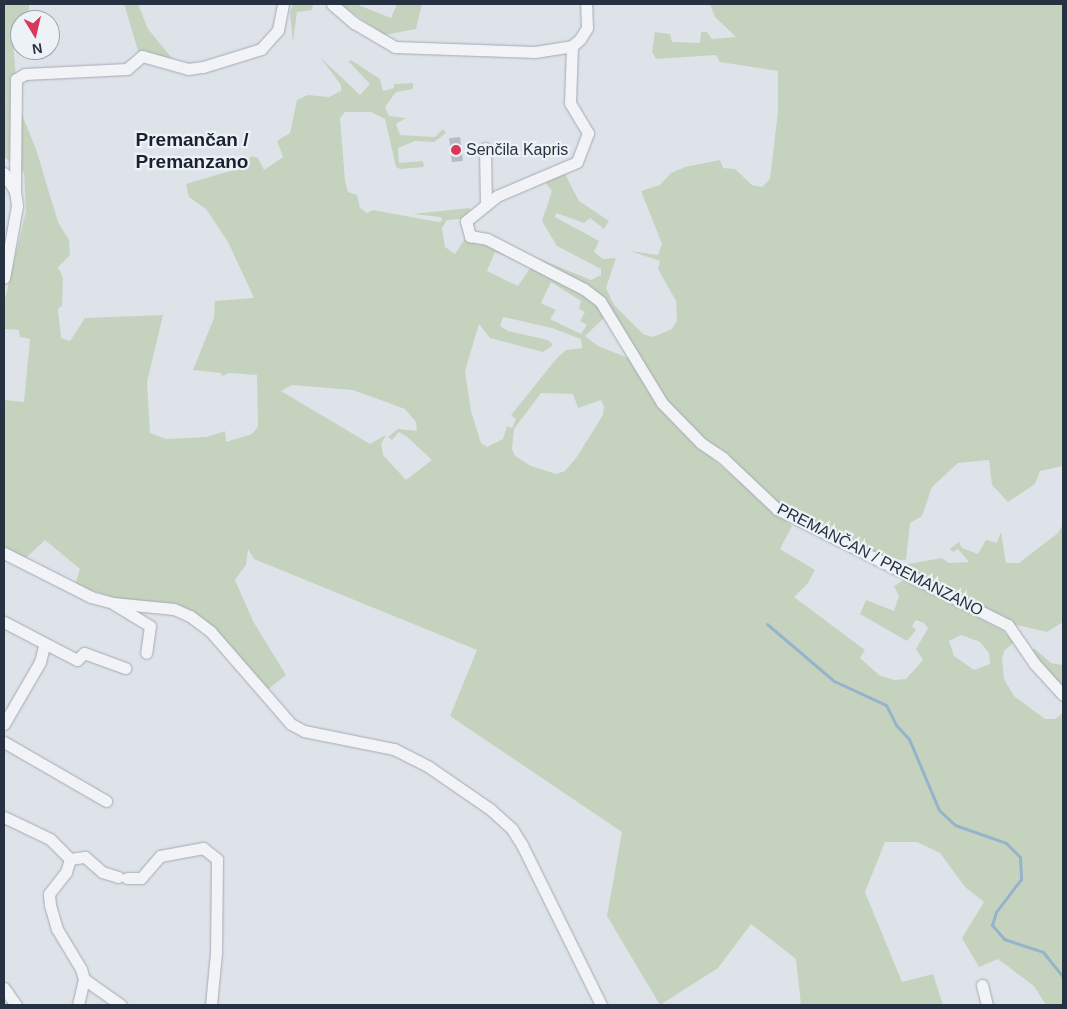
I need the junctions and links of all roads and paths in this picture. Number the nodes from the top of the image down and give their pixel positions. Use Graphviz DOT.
graph roads {
  1 [pos="282,4"];
  2 [pos="332,4"];
  3 [pos="586,4"];
  4 [pos="572,46"];
  5 [pos="485,148"];
  6 [pos="4,173"];
  7 [pos="15,191"];
  8 [pos="486,204"];
  9 [pos="4,278"];
  10 [pos="4,553"];
  11 [pos="72,590"];
  12 [pos="79,602"];
  13 [pos="113,603"];
  14 [pos="4,622"];
  15 [pos="44,646"];
  16 [pos="146,653"];
  17 [pos="125,668"];
  18 [pos="1063,695"];
  19 [pos="4,724"];
  20 [pos="4,742"];
  21 [pos="106,801"];
  22 [pos="4,817"];
  23 [pos="70,859"];
  24 [pos="84,979"];
  25 [pos="982,985"];
  26 [pos="4,988"];
  27 [pos="16,1005"];
  28 [pos="78,1005"];
  29 [pos="122,1005"];
  30 [pos="211,1005"];
  31 [pos="601,1005"];
  32 [pos="987,1005"];
  1 -- 7 [label="street"];
  2 -- 4 [label="street"];
  3 -- 4 [label="street"];
  4 -- 8 [label="street, PREMANČAN / PREMANZANO"];
  5 -- 8 [label="street"];
  6 -- 7 [label="street"];
  7 -- 9 [label="street"];
  8 -- 18 [label="street, PREMANČAN / PREMANZANO"];
  10 -- 11 [label="street"];
  11 -- 12 [label="street"];
  11 -- 13 [label="street"];
  13 -- 16 [label="street"];
  13 -- 31 [label="street"];
  14 -- 15 [label="street"];
  15 -- 17 [label="street"];
  15 -- 19 [label="street"];
  20 -- 21 [label="street"];
  22 -- 23 [label="street"];
  23 -- 24 [label="street"];
  23 -- 30 [label="street"];
  24 -- 28 [label="street"];
  24 -- 29 [label="street"];
  25 -- 32 [label="street"];
  26 -- 27 [label="street"];
}
